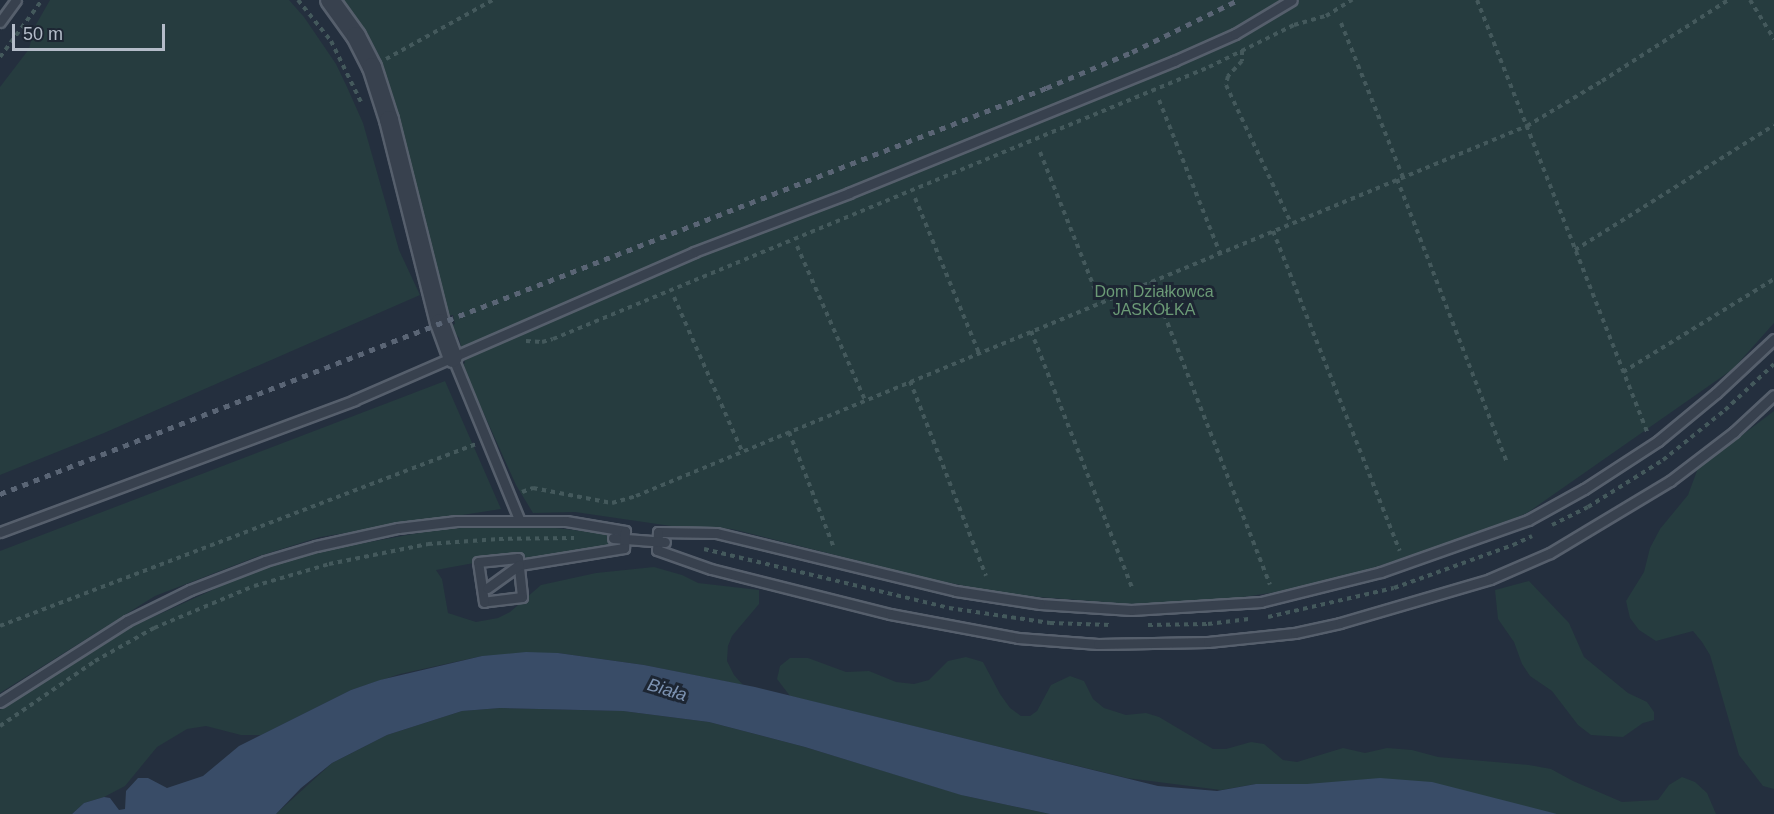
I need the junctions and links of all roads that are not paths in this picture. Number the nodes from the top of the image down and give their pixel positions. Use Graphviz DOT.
graph roads {
  1 [pos="16,0"];
  2 [pos="330,0"];
  3 [pos="1292,0"];
  4 [pos="0,22"];
  5 [pos="1774,339"];
  6 [pos="453,358"];
  7 [pos="1774,395"];
  8 [pos="519,519"];
  9 [pos="0,532"];
  10 [pos="613,538"];
  11 [pos="624,539"];
  12 [pos="661,541"];
  13 [pos="519,565"];
  14 [pos="487,588"];
  15 [pos="0,702"];
  1 -- 4 [label="lane"];
  2 -- 6 [label="street"];
  3 -- 6 [label="lane"];
  5 -- 12 [label="lane"];
  6 -- 8 [label="lane"];
  6 -- 9 [label="lane"];
  7 -- 12 [label="lane"];
  8 -- 11 [label="lane"];
  8 -- 15 [label="lane"];
  10 -- 11 [label="lane"];
  11 -- 12 [label="lane"];
  11 -- 13 [label="lane"];
  13 -- 13 [label="lane"];
  13 -- 14 [label="lane"];
}
